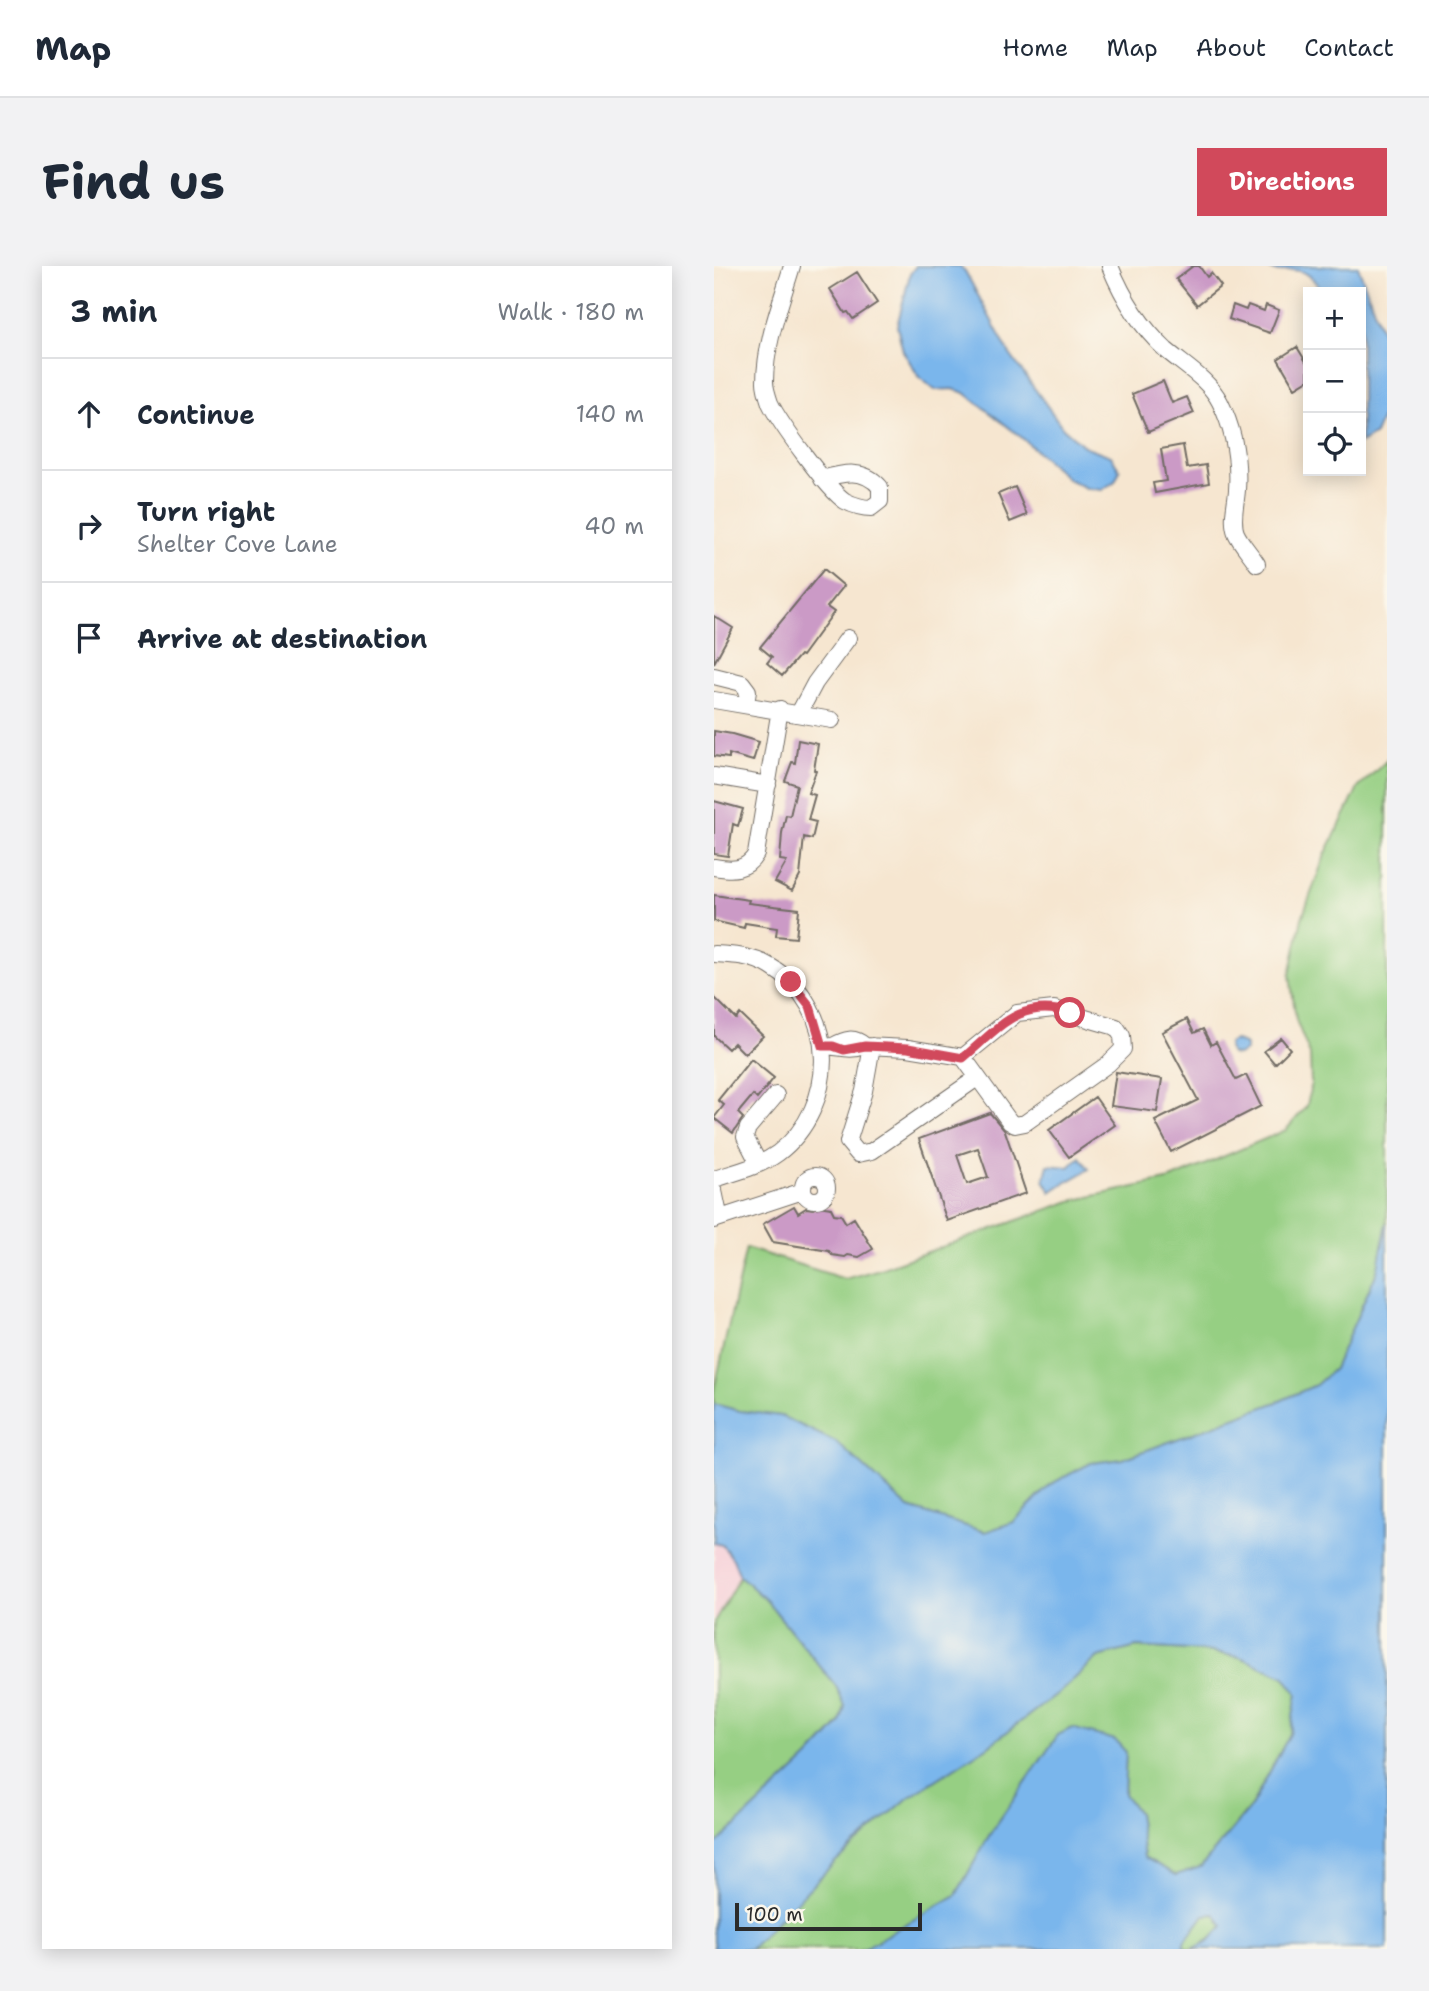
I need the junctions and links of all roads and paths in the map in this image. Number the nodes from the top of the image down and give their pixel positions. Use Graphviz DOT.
graph roads {
  1 [pos="792,266"];
  2 [pos="1110,266"];
  3 [pos="821,479"];
  4 [pos="1257,565"];
  5 [pos="848,638"];
  6 [pos="714,676"];
  7 [pos="714,699"];
  8 [pos="746,704"];
  9 [pos="780,709"];
  10 [pos="799,713"];
  11 [pos="832,720"];
  12 [pos="714,776"];
  13 [pos="768,785"];
  14 [pos="714,867"];
  15 [pos="714,954"];
  16 [pos="828,1046"];
  17 [pos="869,1046"];
  18 [pos="963,1058"];
  19 [pos="977,1078"];
  20 [pos="776,1095"];
  21 [pos="759,1164"];
  22 [pos="714,1179"];
  23 [pos="714,1191"];
  24 [pos="803,1191"];
  25 [pos="714,1219"];
  1 -- 3 [label="street"];
  2 -- 4 [label="street"];
  5 -- 10 [label="street"];
  6 -- 8 [label="street"];
  7 -- 8 [label="street"];
  8 -- 9 [label="street"];
  9 -- 10 [label="street"];
  9 -- 13 [label="street"];
  10 -- 11 [label="street"];
  12 -- 13 [label="street"];
  13 -- 14 [label="street"];
  15 -- 16 [label="street"];
  16 -- 17 [label="street"];
  16 -- 21 [label="street"];
  17 -- 18 [label="street"];
  17 -- 19 [label="street"];
  18 -- 19 [label="street"];
  18 -- 19 [label="street"];
  20 -- 21 [label="street"];
  21 -- 22 [label="street"];
  23 -- 25 [label="street"];
  24 -- 25 [label="street"];
}
